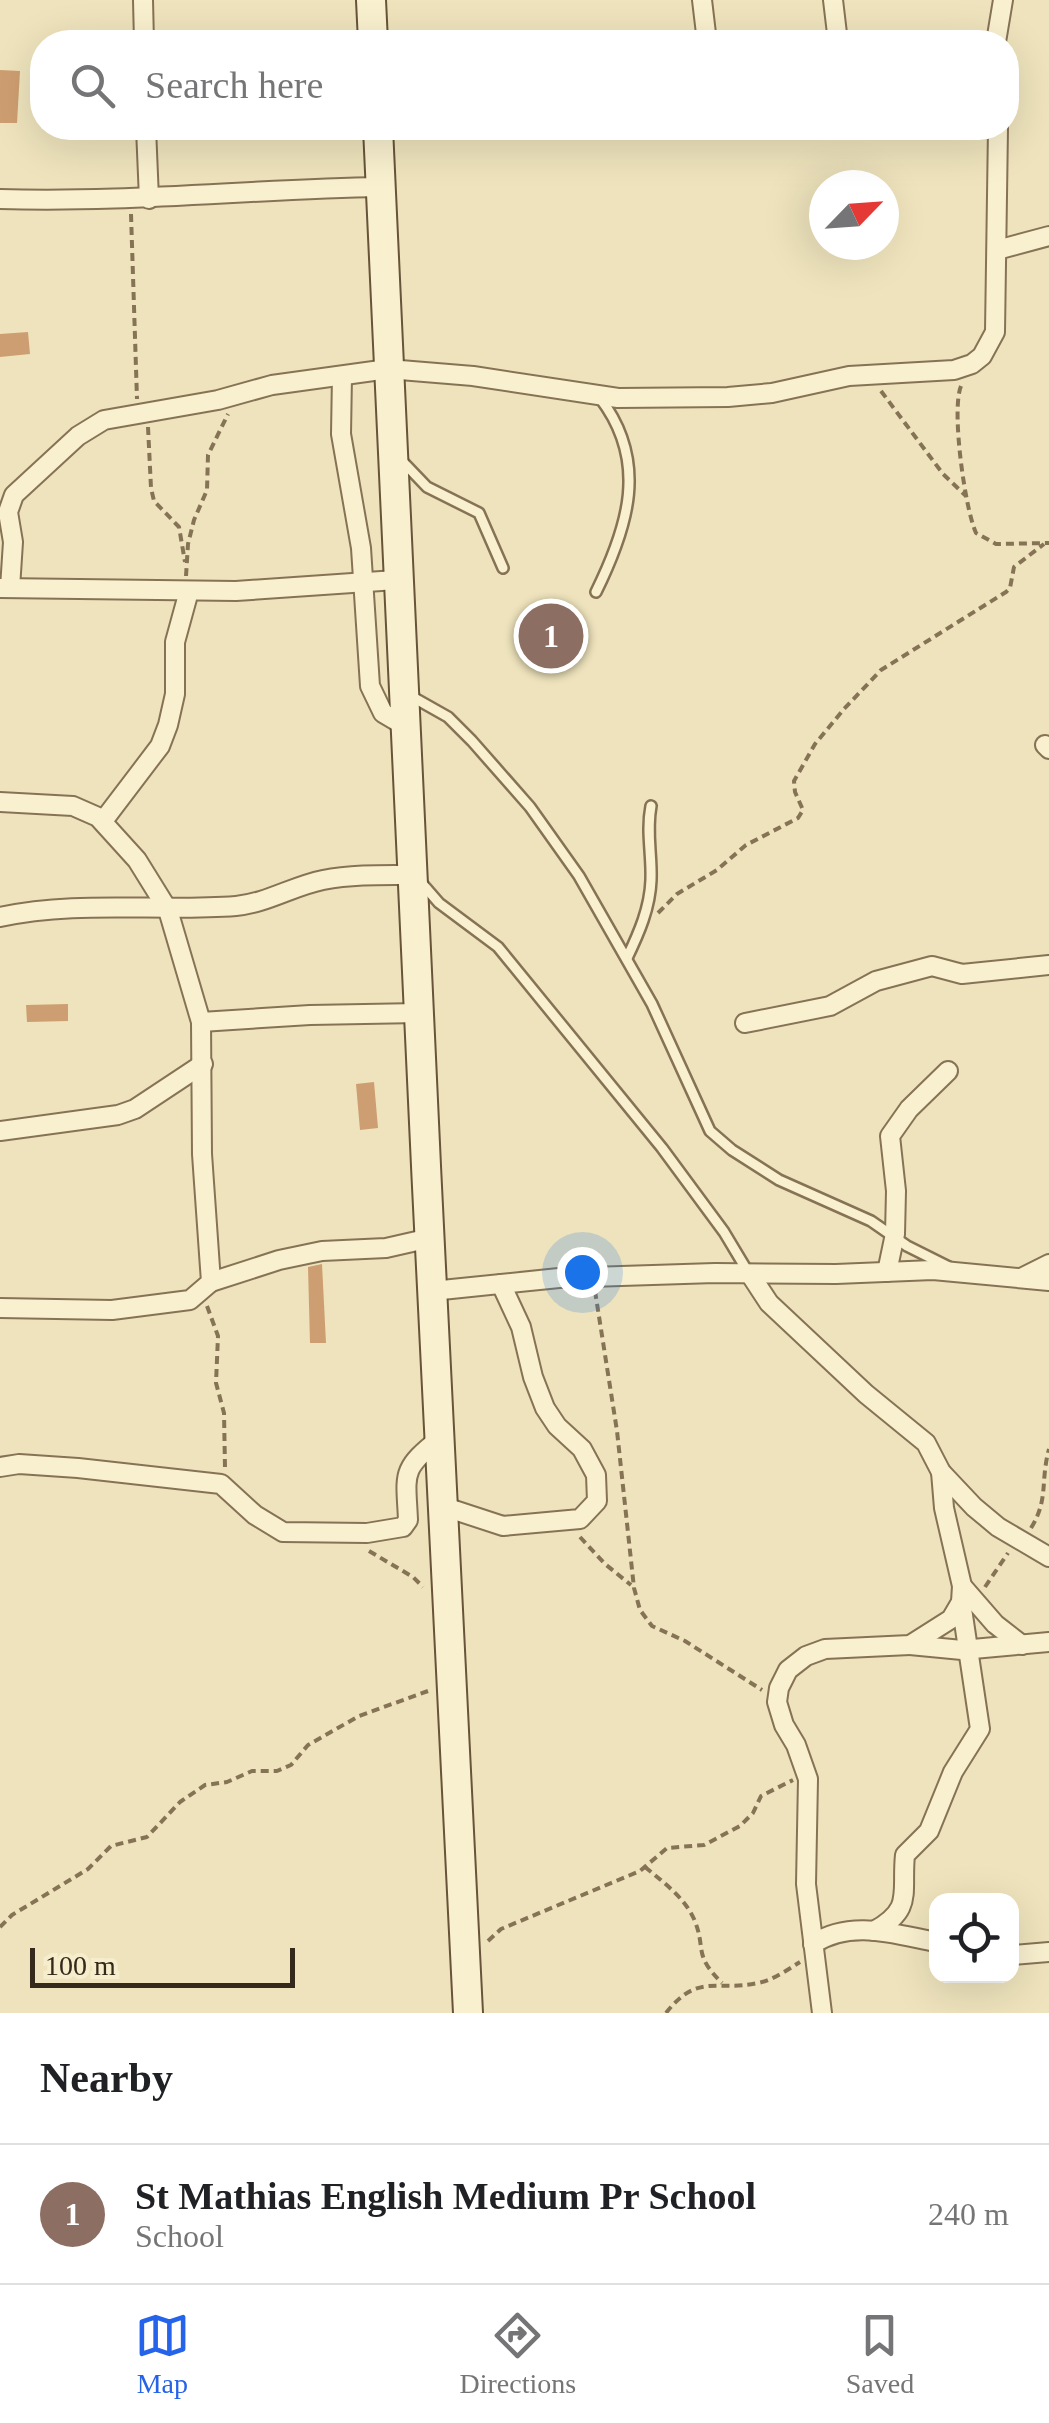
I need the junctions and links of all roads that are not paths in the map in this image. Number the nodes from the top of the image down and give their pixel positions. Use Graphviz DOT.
graph roads {
  1 [pos="143,0"];
  2 [pos="371,0"];
  3 [pos="702,0"];
  4 [pos="833,0"];
  5 [pos="1003,0"];
  6 [pos="144,30"];
  7 [pos="372,30"];
  8 [pos="706,30"];
  9 [pos="837,30"];
  10 [pos="998,30"];
  11 [pos="145,140"];
  12 [pos="378,140"];
  13 [pos="998,140"];
  14 [pos="380,188"];
  15 [pos="0,198"];
  16 [pos="140,200"];
  17 [pos="1049,236"];
  18 [pos="997,250"];
  19 [pos="388,369"];
  20 [pos="342,376"];
  21 [pos="598,396"];
  22 [pos="391,440"];
  23 [pos="503,568"];
  24 [pos="396,580"];
  25 [pos="363,582"];
  26 [pos="5,588"];
  27 [pos="187,591"];
  28 [pos="596,592"];
  29 [pos="403,692"];
  30 [pos="405,726"];
  31 [pos="0,802"];
  32 [pos="651,806"];
  33 [pos="102,821"];
  34 [pos="414,875"];
  35 [pos="168,910"];
  36 [pos="0,918"];
  37 [pos="627,958"];
  38 [pos="1049,965"];
  39 [pos="419,1014"];
  40 [pos="201,1022"];
  41 [pos="745,1023"];
  42 [pos="203,1064"];
  43 [pos="948,1072"];
  44 [pos="0,1130"];
  45 [pos="894,1236"];
  46 [pos="430,1238"];
  47 [pos="1049,1264"];
  48 [pos="887,1272"];
  49 [pos="960,1272"];
  50 [pos="750,1274"];
  51 [pos="1020,1278"];
  52 [pos="1049,1280"];
  53 [pos="501,1284"];
  54 [pos="207,1287"];
  55 [pos="432,1291"];
  56 [pos="0,1308"];
  57 [pos="439,1439"];
  58 [pos="0,1466"];
  59 [pos="941,1472"];
  60 [pos="442,1506"];
  61 [pos="1049,1557"];
  62 [pos="966,1596"];
  63 [pos="1049,1642"];
  64 [pos="910,1645"];
  65 [pos="1022,1645"];
  66 [pos="969,1650"];
  67 [pos="874,1931"];
  68 [pos="929,1941"];
  69 [pos="814,1949"];
  70 [pos="1049,1952"];
  71 [pos="1019,1954"];
  72 [pos="468,2013"];
  73 [pos="822,2013"];
  1 -- 6 [label="street"];
  2 -- 7 [label="main road"];
  3 -- 8 [label="street"];
  4 -- 9 [label="street"];
  5 -- 10 [label="street"];
  11 -- 16 [label="street"];
  12 -- 14 [label="main road"];
  13 -- 18 [label="street"];
  14 -- 16 [label="street"];
  14 -- 19 [label="main road"];
  15 -- 16 [label="street"];
  17 -- 18 [label="street"];
  18 -- 21 [label="street"];
  19 -- 20 [label="street"];
  19 -- 21 [label="street"];
  19 -- 22 [label="main road"];
  20 -- 25 [label="street"];
  20 -- 26 [label="street"];
  21 -- 28 [label="lane"];
  22 -- 23 [label="lane"];
  22 -- 24 [label="main road"];
  24 -- 25 [label="street"];
  24 -- 29 [label="main road"];
  25 -- 27 [label="street"];
  25 -- 30 [label="street"];
  26 -- 27 [label="street"];
  27 -- 33 [label="street"];
  29 -- 30 [label="main road"];
  29 -- 37 [label="lane"];
  30 -- 34 [label="main road"];
  31 -- 33 [label="street"];
  32 -- 37 [label="lane"];
  33 -- 35 [label="street"];
  34 -- 35 [label="street"];
  34 -- 39 [label="main road"];
  34 -- 50 [label="lane"];
  35 -- 36 [label="street"];
  35 -- 40 [label="street"];
  37 -- 45 [label="lane"];
  38 -- 41 [label="street"];
  39 -- 40 [label="street"];
  39 -- 46 [label="main road"];
  40 -- 42 [label="street"];
  42 -- 44 [label="street"];
  42 -- 54 [label="street"];
  43 -- 45 [label="street"];
  45 -- 48 [label="street"];
  45 -- 49 [label="lane"];
  46 -- 54 [label="street"];
  46 -- 55 [label="main road"];
  47 -- 51 [label="street"];
  48 -- 49 [label="street"];
  48 -- 50 [label="street"];
  49 -- 51 [label="street"];
  50 -- 53 [label="street"];
  50 -- 59 [label="street"];
  51 -- 52 [label="street"];
  53 -- 55 [label="street"];
  53 -- 60 [label="street"];
  54 -- 56 [label="street"];
  55 -- 57 [label="main road"];
  57 -- 58 [label="street"];
  57 -- 60 [label="main road"];
  59 -- 61 [label="street"];
  59 -- 62 [label="street"];
  60 -- 72 [label="main road"];
  62 -- 64 [label="street"];
  62 -- 65 [label="street"];
  62 -- 66 [label="street"];
  63 -- 65 [label="street"];
  64 -- 66 [label="street"];
  64 -- 69 [label="street"];
  65 -- 66 [label="street"];
  66 -- 67 [label="street"];
  67 -- 68 [label="street"];
  67 -- 69 [label="street"];
  69 -- 73 [label="street"];
  70 -- 71 [label="street"];
}
